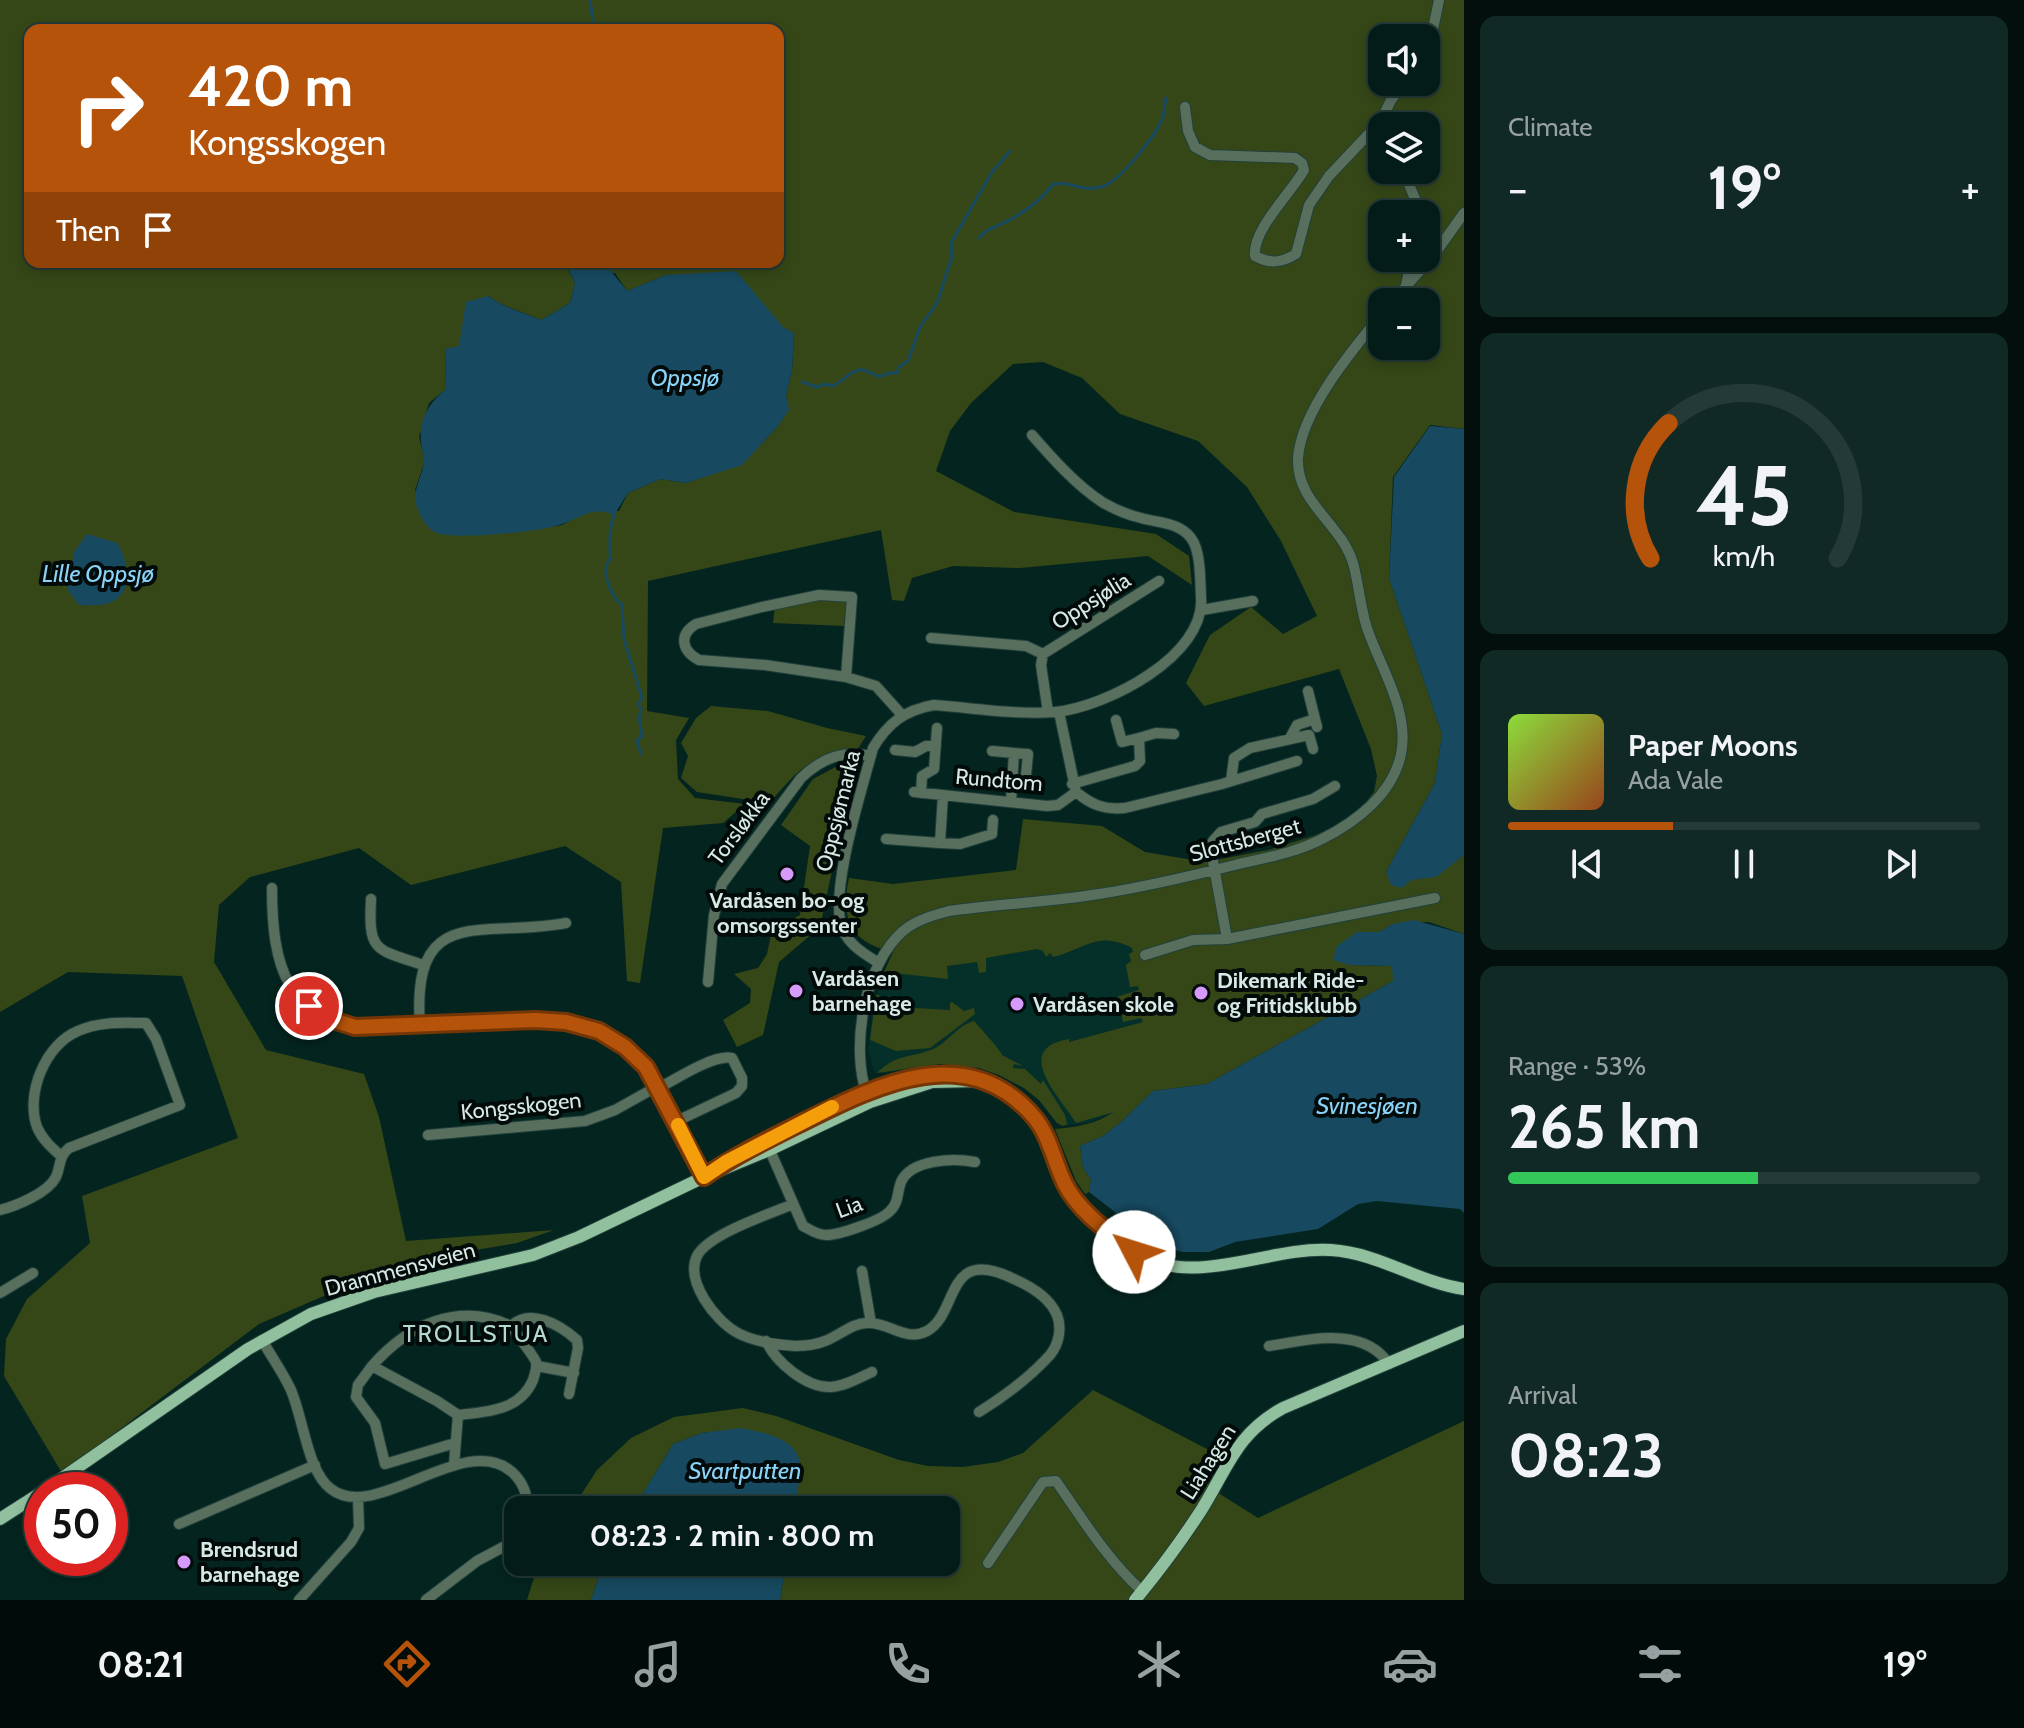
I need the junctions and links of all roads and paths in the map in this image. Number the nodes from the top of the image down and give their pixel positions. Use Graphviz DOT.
graph roads {
  1 [pos="1439,0"];
  2 [pos="1434,24"];
  3 [pos="1185,107"];
  4 [pos="1368,138"];
  5 [pos="1464,213"];
  6 [pos="1409,272"];
  7 [pos="1405,287"];
  8 [pos="1368,331"];
  9 [pos="1032,435"];
  10 [pos="1159,581"];
  11 [pos="1253,601"];
  12 [pos="1202,610"];
  13 [pos="931,638"];
  14 [pos="1043,654"];
  15 [pos="846,677"];
  16 [pos="1308,691"];
  17 [pos="1053,712"];
  18 [pos="902,715"];
  19 [pos="1116,720"];
  20 [pos="937,728"];
  21 [pos="1174,734"];
  22 [pos="1139,738"];
  23 [pos="1290,738"];
  24 [pos="936,746"];
  25 [pos="1313,749"];
  26 [pos="895,750"];
  27 [pos="992,751"];
  28 [pos="1014,753"];
  29 [pos="871,756"];
  30 [pos="1297,761"];
  31 [pos="1013,774"];
  32 [pos="1231,781"];
  33 [pos="1335,786"];
  34 [pos="1074,788"];
  35 [pos="943,795"];
  36 [pos="1011,802"];
  37 [pos="994,810"];
  38 [pos="886,839"];
  39 [pos="940,843"];
  40 [pos="1215,870"];
  41 [pos="272,888"];
  42 [pos="1435,898"];
  43 [pos="371,899"];
  44 [pos="566,923"];
  45 [pos="1227,939"];
  46 [pos="1145,955"];
  47 [pos="879,963"];
  48 [pos="423,965"];
  49 [pos="708,982"];
  50 [pos="420,1026"];
  51 [pos="658,1087"];
  52 [pos="867,1097"];
  53 [pos="677,1121"];
  54 [pos="428,1135"];
  55 [pos="767,1145"];
  56 [pos="61,1156"];
  57 [pos="975,1162"];
  58 [pos="704,1177"];
  59 [pos="793,1204"];
  60 [pos="0,1210"];
  61 [pos="862,1271"];
  62 [pos="33,1273"];
  63 [pos="1464,1289"];
  64 [pos="0,1293"];
  65 [pos="871,1323"];
  66 [pos="511,1326"];
  67 [pos="1464,1331"];
  68 [pos="262,1340"];
  69 [pos="766,1341"];
  70 [pos="1269,1346"];
  71 [pos="1389,1364"];
  72 [pos="372,1366"];
  73 [pos="537,1366"];
  74 [pos="872,1372"];
  75 [pos="574,1373"];
  76 [pos="569,1394"];
  77 [pos="979,1412"];
  78 [pos="458,1415"];
  79 [pos="455,1443"];
  80 [pos="315,1465"];
  81 [pos="454,1465"];
  82 [pos="71,1472"];
  83 [pos="527,1496"];
  84 [pos="358,1497"];
  85 [pos="24,1504"];
  86 [pos="0,1519"];
  87 [pos="179,1524"];
  88 [pos="504,1547"];
  89 [pos="988,1563"];
  90 [pos="1139,1596"];
  91 [pos="299,1600"];
  92 [pos="426,1600"];
  1 -- 2 [label="street"];
  3 -- 4 [label="street"];
  5 -- 7 [label="street"];
  6 -- 7 [label="street"];
  8 -- 40 [label="street, Slottsberget"];
  9 -- 12 [label="street"];
  10 -- 14 [label="street, Oppsjølia"];
  11 -- 12 [label="street"];
  12 -- 17 [label="street"];
  13 -- 14 [label="street, Oppsjølia"];
  14 -- 17 [label="street, Oppsjølia"];
  15 -- 15 [label="street"];
  15 -- 18 [label="street"];
  16 -- 23 [label="street"];
  17 -- 18 [label="street"];
  17 -- 34 [label="street, Rundtom"];
  18 -- 29 [label="street, Oppsjømarka"];
  19 -- 22 [label="street"];
  20 -- 24 [label="street"];
  21 -- 22 [label="street"];
  22 -- 34 [label="street"];
  23 -- 25 [label="street"];
  23 -- 32 [label="street"];
  24 -- 26 [label="street"];
  24 -- 35 [label="street, Rundtom"];
  27 -- 28 [label="street"];
  28 -- 31 [label="street"];
  28 -- 31 [label="street"];
  29 -- 47 [label="street, Oppsjømarka"];
  29 -- 49 [label="street, Torsløkka"];
  30 -- 32 [label="street"];
  31 -- 36 [label="street"];
  32 -- 34 [label="street"];
  33 -- 40 [label="street"];
  34 -- 36 [label="street, Rundtom"];
  35 -- 37 [label="street, Rundtom"];
  35 -- 39 [label="street"];
  36 -- 37 [label="street, Rundtom"];
  37 -- 39 [label="street"];
  38 -- 39 [label="street"];
  40 -- 45 [label="street"];
  40 -- 47 [label="street, Slottsberget"];
  41 -- 50 [label="street"];
  42 -- 45 [label="street"];
  43 -- 48 [label="street"];
  44 -- 48 [label="street"];
  45 -- 46 [label="street"];
  47 -- 52 [label="street, Slottsberget"];
  48 -- 50 [label="street"];
  50 -- 51 [label="street"];
  51 -- 53 [label="street"];
  51 -- 53 [label="street, Kongsskogen"];
  51 -- 54 [label="street, Kongsskogen"];
  52 -- 55 [label="main road, Drammensveien"];
  52 -- 63 [label="main road, Drammensveien"];
  53 -- 58 [label="street"];
  55 -- 58 [label="main road, Drammensveien"];
  55 -- 59 [label="street, Lia"];
  56 -- 56 [label="street"];
  56 -- 60 [label="street"];
  57 -- 59 [label="street, Lia"];
  58 -- 68 [label="main road, Drammensveien"];
  59 -- 69 [label="street"];
  61 -- 65 [label="street"];
  62 -- 64 [label="street"];
  65 -- 69 [label="street"];
  65 -- 77 [label="street"];
  66 -- 72 [label="street"];
  66 -- 73 [label="street"];
  66 -- 75 [label="street"];
  67 -- 71 [label="main road, Liahagen"];
  68 -- 80 [label="street"];
  68 -- 82 [label="main road, Drammensveien"];
  69 -- 74 [label="street"];
  70 -- 71 [label="street"];
  71 -- 90 [label="main road, Liahagen"];
  72 -- 78 [label="street"];
  72 -- 79 [label="street"];
  73 -- 75 [label="street"];
  73 -- 78 [label="street"];
  75 -- 76 [label="street"];
  78 -- 79 [label="street"];
  79 -- 81 [label="street"];
  80 -- 84 [label="street"];
  80 -- 87 [label="street"];
  81 -- 83 [label="street"];
  81 -- 84 [label="street"];
  84 -- 91 [label="street"];
  85 -- 86 [label="main road, Drammensveien"];
  88 -- 92 [label="street"];
  89 -- 90 [label="street"];
}
